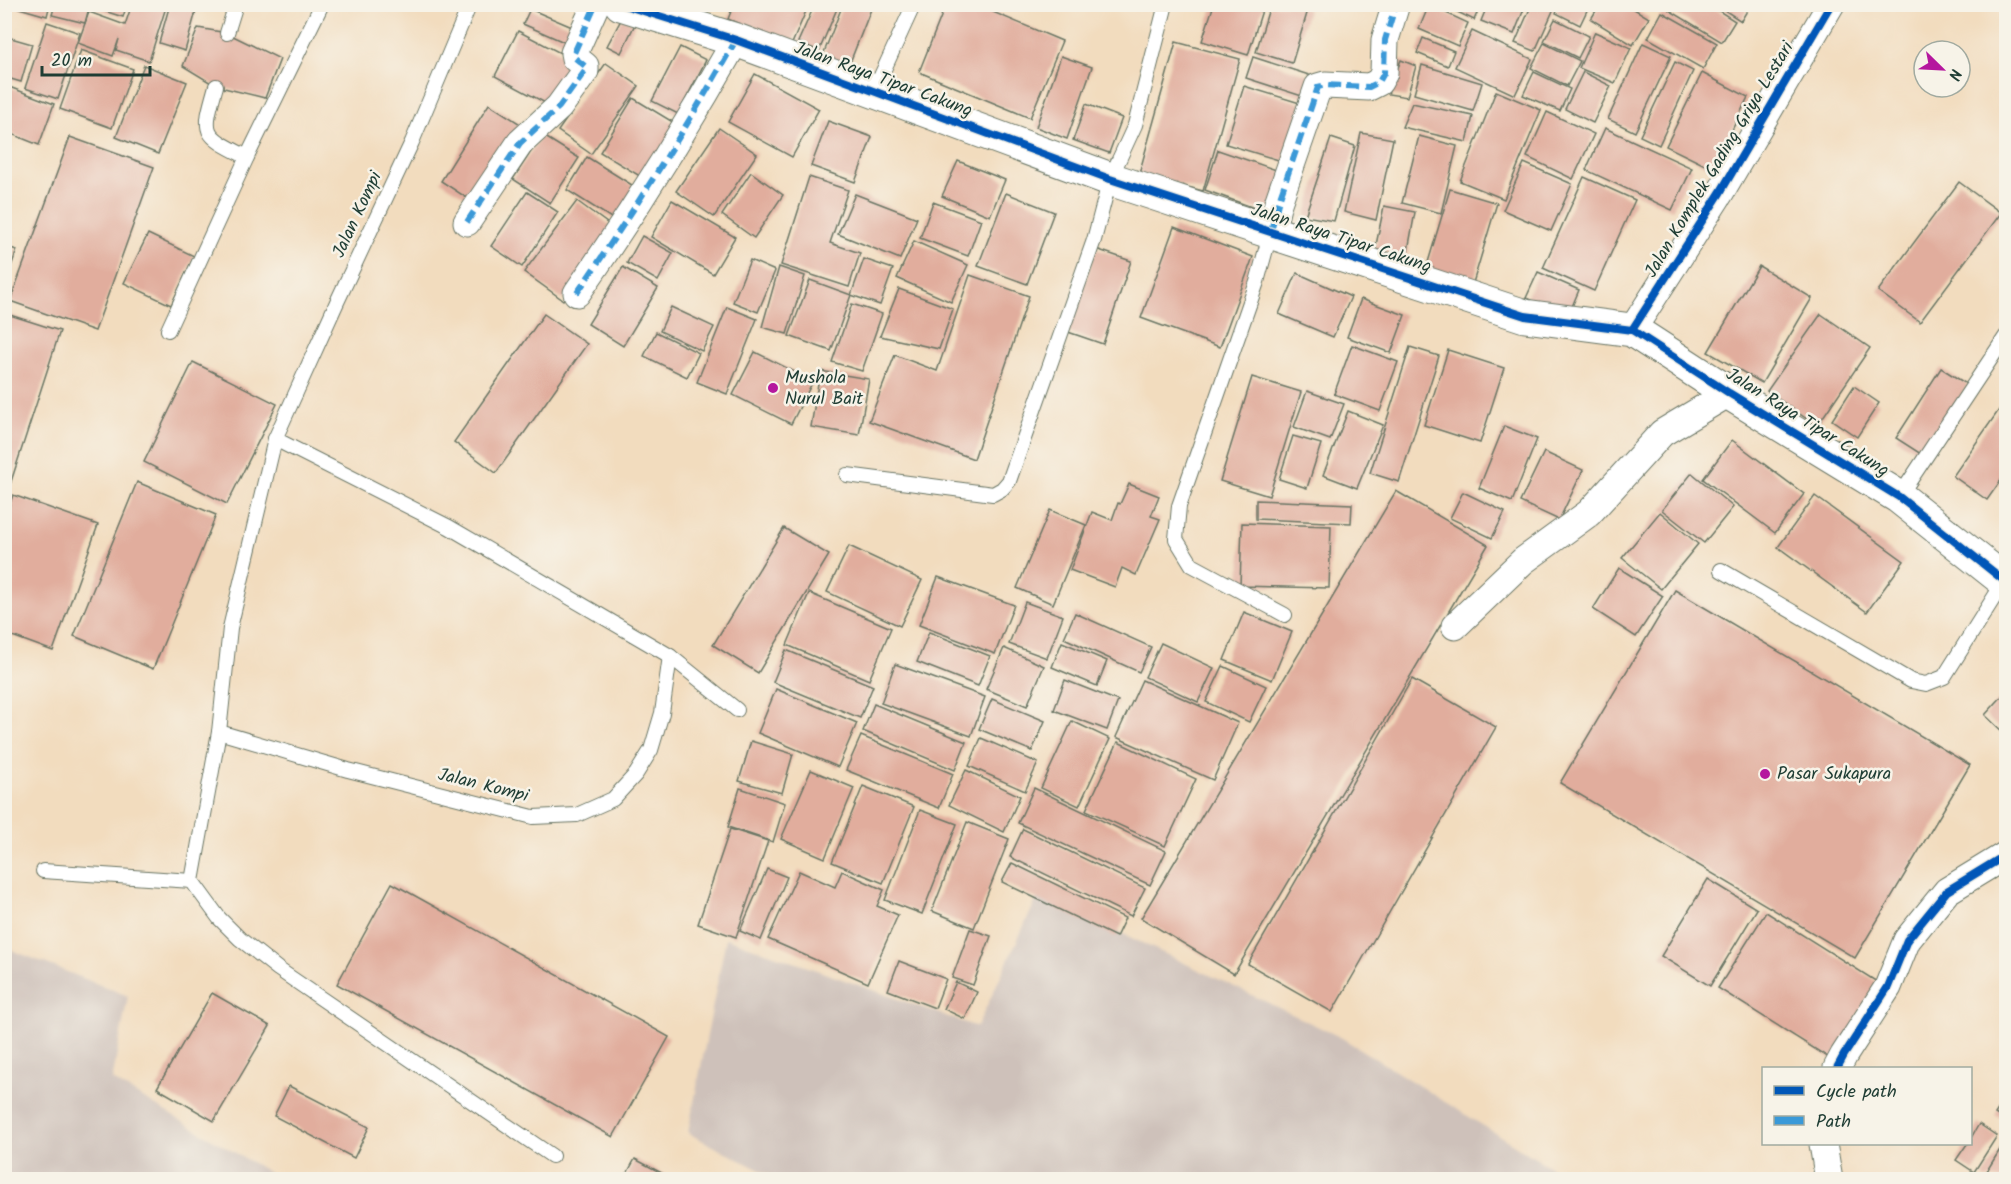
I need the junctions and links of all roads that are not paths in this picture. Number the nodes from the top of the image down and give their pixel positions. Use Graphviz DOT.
graph roads {
  1 [pos="236,4"];
  2 [pos="322,4"];
  3 [pos="470,4"];
  4 [pos="596,4"];
  5 [pos="621,4"];
  6 [pos="914,4"];
  7 [pos="1166,4"];
  8 [pos="1396,4"];
  9 [pos="1831,5"];
  10 [pos="227,33"];
  11 [pos="736,40"];
  12 [pos="216,86"];
  13 [pos="873,93"];
  14 [pos="248,158"];
  15 [pos="1110,179"];
  16 [pos="467,222"];
  17 [pos="1271,231"];
  18 [pos="577,293"];
  19 [pos="168,330"];
  20 [pos="1632,330"];
  21 [pos="2007,336"];
  22 [pos="1730,393"];
  23 [pos="275,439"];
  24 [pos="847,474"];
  25 [pos="1899,497"];
  26 [pos="1721,570"];
  27 [pos="2006,581"];
  28 [pos="1285,615"];
  29 [pos="1455,626"];
  30 [pos="670,656"];
  31 [pos="737,710"];
  32 [pos="219,732"];
  33 [pos="2007,855"];
  34 [pos="43,872"];
  35 [pos="192,881"];
  36 [pos="1838,1067"];
  37 [pos="1823,1145"];
  38 [pos="552,1156"];
  39 [pos="1829,1179"];
  1 -- 10 [label="lane"];
  2 -- 14 [label="lane"];
  3 -- 23 [label="lane, Jalan Kompi"];
  4 -- 16 [label="street"];
  5 -- 11 [label="street, Jalan Raya Tipar Cakung"];
  6 -- 13 [label="lane"];
  7 -- 15 [label="lane"];
  8 -- 17 [label="street"];
  9 -- 20 [label="street, Jalan Komplek Gading Griya Lestari"];
  11 -- 13 [label="street, Jalan Raya Tipar Cakung"];
  11 -- 18 [label="street"];
  12 -- 14 [label="lane"];
  13 -- 15 [label="street, Jalan Raya Tipar Cakung"];
  14 -- 19 [label="lane"];
  15 -- 17 [label="street, Jalan Raya Tipar Cakung"];
  15 -- 24 [label="lane"];
  17 -- 20 [label="street, Jalan Raya Tipar Cakung"];
  17 -- 28 [label="lane"];
  20 -- 22 [label="street, Jalan Raya Tipar Cakung"];
  21 -- 25 [label="lane"];
  22 -- 25 [label="street, Jalan Raya Tipar Cakung"];
  22 -- 29 [label="street"];
  23 -- 30 [label="lane"];
  23 -- 32 [label="lane, Jalan Kompi"];
  25 -- 27 [label="street, Jalan Raya Tipar Cakung"];
  26 -- 27 [label="lane"];
  30 -- 31 [label="lane"];
  30 -- 32 [label="lane, Jalan Kompi"];
  32 -- 35 [label="lane"];
  33 -- 36 [label="street"];
  34 -- 35 [label="lane"];
  35 -- 38 [label="lane"];
  37 -- 39 [label="street"];
}
